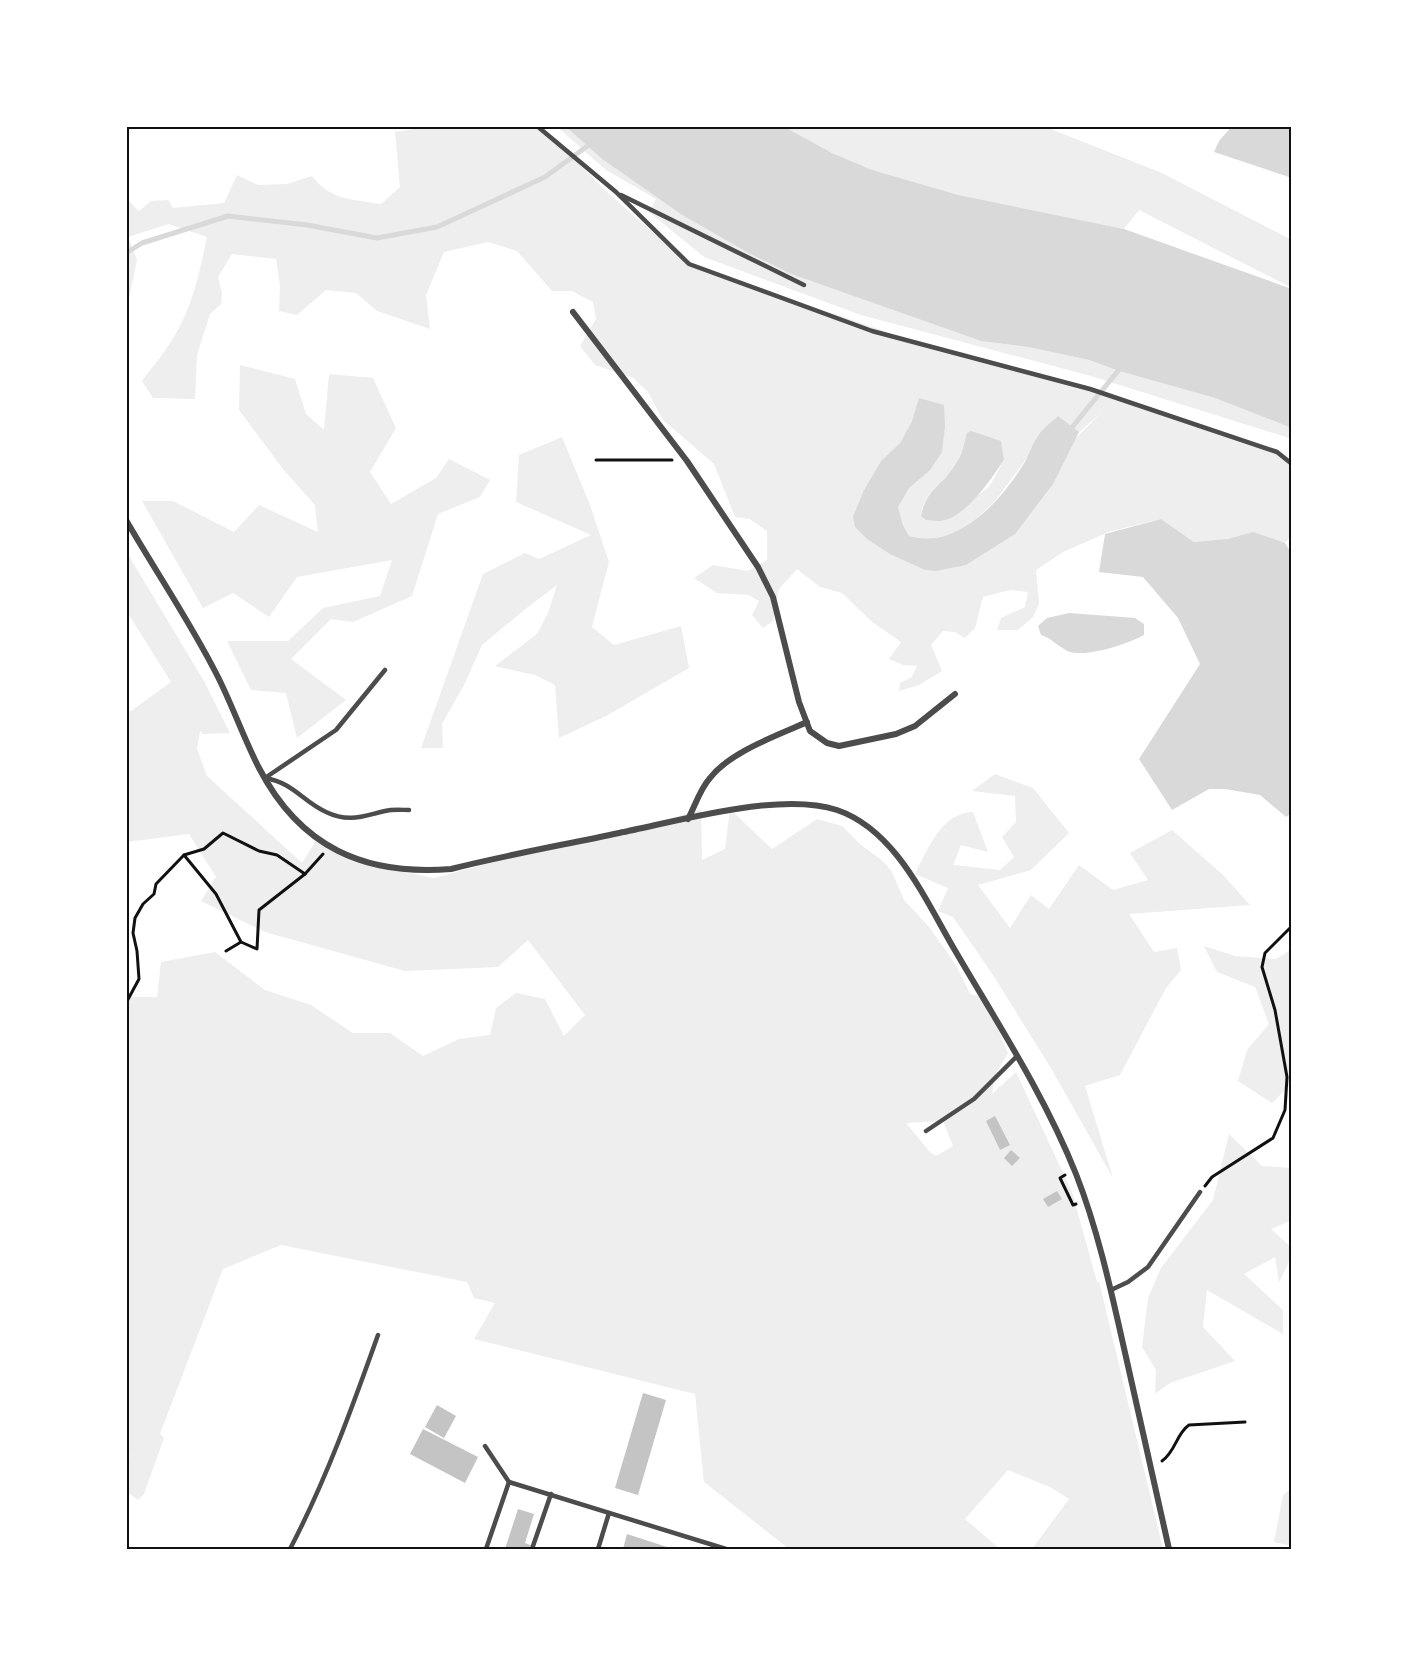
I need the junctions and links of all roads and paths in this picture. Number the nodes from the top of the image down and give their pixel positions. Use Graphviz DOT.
graph roads {
  1 [pos="537,126"];
  2 [pos="616,192"];
  3 [pos="804,285"];
  4 [pos="573,312"];
  5 [pos="596,460"];
  6 [pos="687,461"];
  7 [pos="1292,462"];
  8 [pos="126,520"];
  9 [pos="385,670"];
  10 [pos="955,694"];
  11 [pos="807,722"];
  12 [pos="265,778"];
  13 [pos="409,810"];
  14 [pos="688,819"];
  15 [pos="329,847"];
  16 [pos="184,855"];
  17 [pos="305,874"];
  18 [pos="1292,926"];
  19 [pos="241,942"];
  20 [pos="226,951"];
  21 [pos="126,1003"];
  22 [pos="1017,1056"];
  23 [pos="926,1131"];
  24 [pos="1065,1175"];
  25 [pos="1200,1192"];
  26 [pos="1073,1205"];
  27 [pos="1111,1290"];
  28 [pos="378,1335"];
  29 [pos="1245,1422"];
  30 [pos="486,1446"];
  31 [pos="1162,1461"];
  32 [pos="509,1482"];
  33 [pos="551,1494"];
  34 [pos="609,1513"];
  35 [pos="533,1546"];
  36 [pos="290,1549"];
  37 [pos="486,1549"];
  38 [pos="598,1549"];
  39 [pos="726,1549"];
  40 [pos="1169,1549"];
  1 -- 2 [label="lane"];
  2 -- 3 [label="lane"];
  2 -- 7 [label="lane"];
  4 -- 6 [label="street"];
  5 -- 6 [label="path"];
  6 -- 11 [label="street"];
  8 -- 12 [label="street"];
  9 -- 12 [label="lane"];
  10 -- 11 [label="street"];
  11 -- 14 [label="street"];
  12 -- 13 [label="lane"];
  12 -- 15 [label="street"];
  14 -- 15 [label="street"];
  14 -- 22 [label="street"];
  15 -- 17 [label="path"];
  16 -- 17 [label="path"];
  16 -- 19 [label="path"];
  16 -- 21 [label="path"];
  17 -- 19 [label="path"];
  18 -- 25 [label="path"];
  19 -- 20 [label="path"];
  22 -- 23 [label="lane"];
  22 -- 27 [label="street"];
  24 -- 26 [label="path"];
  25 -- 27 [label="lane"];
  27 -- 40 [label="street"];
  28 -- 36 [label="lane"];
  29 -- 31 [label="path"];
  30 -- 32 [label="lane"];
  32 -- 33 [label="lane"];
  32 -- 37 [label="lane"];
  33 -- 34 [label="lane"];
  33 -- 35 [label="lane"];
  34 -- 38 [label="lane"];
  34 -- 39 [label="lane"];
}
